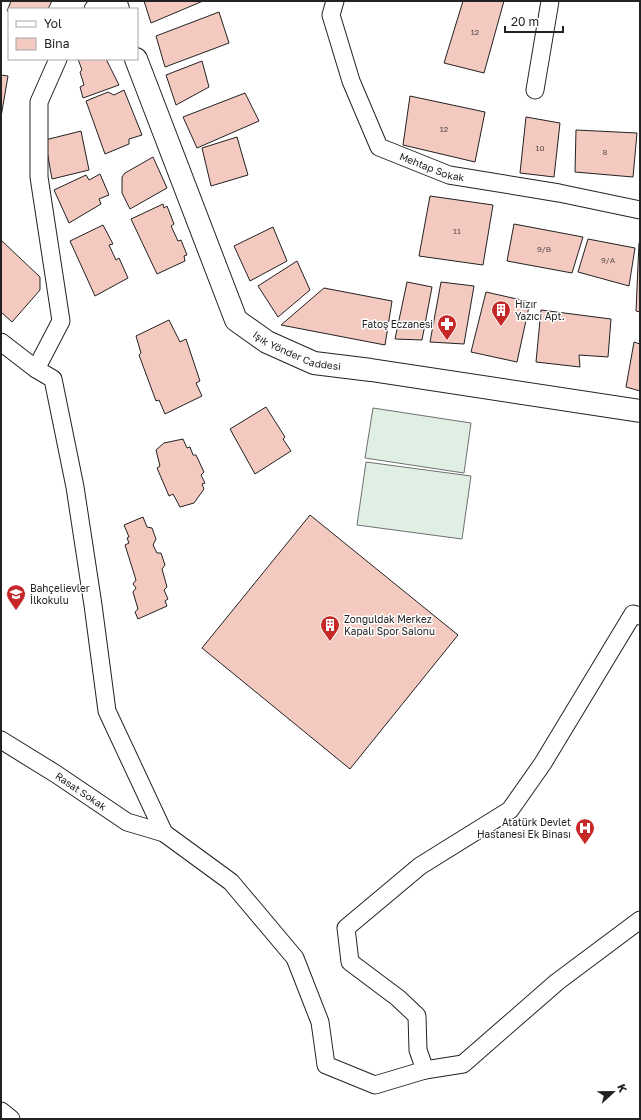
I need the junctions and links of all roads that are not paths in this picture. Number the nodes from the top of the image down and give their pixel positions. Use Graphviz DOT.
graph roads {
  1 [pos="335,1"];
  2 [pos="550,1"];
  3 [pos="58,60"];
  4 [pos="136,60"];
  5 [pos="535,90"];
  6 [pos="640,210"];
  7 [pos="1,342"];
  8 [pos="36,369"];
  9 [pos="640,411"];
  10 [pos="640,616"];
  11 [pos="1,740"];
  12 [pos="164,833"];
  13 [pos="640,920"];
  14 [pos="425,1070"];
  15 [pos="1,1111"];
  16 [pos="11,1119"];
  1 -- 6 [label="street, Mehtap Sokak"];
  2 -- 5 [label="street"];
  3 -- 8 [label="street"];
  4 -- 9 [label="street, Işık Yönder Caddesi"];
  7 -- 8 [label="street"];
  8 -- 12 [label="street"];
  10 -- 14 [label="street"];
  11 -- 12 [label="street, Rasat Sokak"];
  12 -- 14 [label="street"];
  13 -- 14 [label="street"];
  15 -- 16 [label="street"];
}
